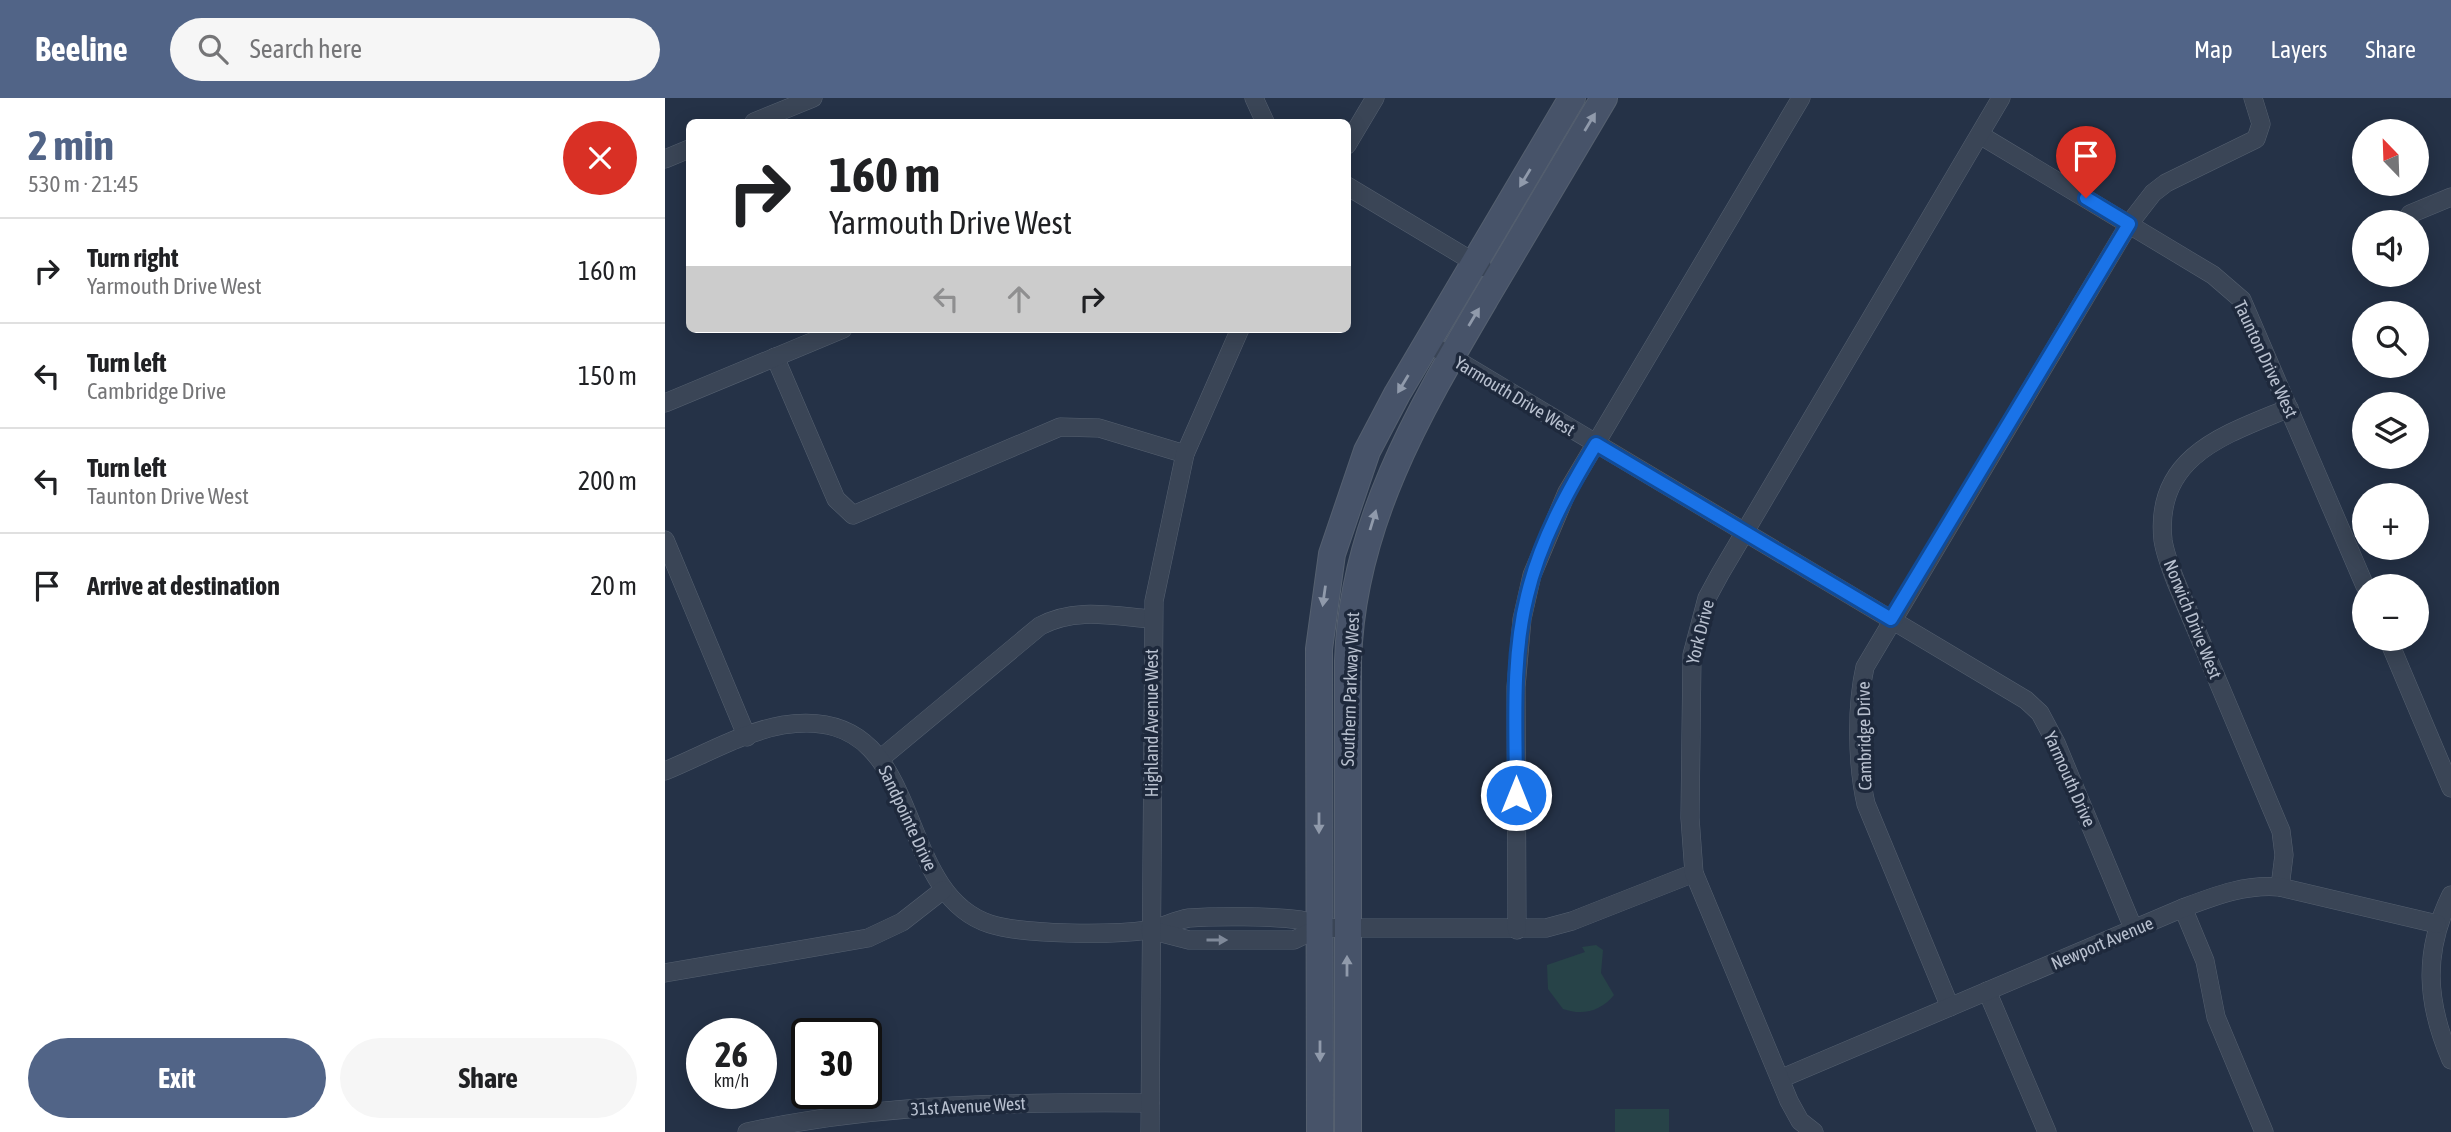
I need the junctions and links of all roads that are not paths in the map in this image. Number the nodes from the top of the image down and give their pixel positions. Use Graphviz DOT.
graph roads {
  1 [pos="813,98"];
  2 [pos="1254,98"];
  3 [pos="1375,98"];
  4 [pos="1572,98"];
  5 [pos="1604,98"];
  6 [pos="1801,98"];
  7 [pos="2001,98"];
  8 [pos="2253,98"];
  9 [pos="761,119"];
  10 [pos="1264,119"];
  11 [pos="1980,135"];
  12 [pos="1351,138"];
  13 [pos="686,150"];
  14 [pos="665,159"];
  15 [pos="1351,188"];
  16 [pos="2451,197"];
  17 [pos="2420,210"];
  18 [pos="2129,224"];
  19 [pos="1475,262"];
  20 [pos="1498,277"];
  21 [pos="833,333"];
  22 [pos="1238,333"];
  23 [pos="1428,343"];
  24 [pos="775,357"];
  25 [pos="1450,358"];
  26 [pos="665,403"];
  27 [pos="2290,408"];
  28 [pos="1596,444"];
  29 [pos="1185,454"];
  30 [pos="1745,533"];
  31 [pos="665,540"];
  32 [pos="2360,574"];
  33 [pos="1152,619"];
  34 [pos="1891,619"];
  35 [pos="2393,651"];
  36 [pos="747,737"];
  37 [pos="880,759"];
  38 [pos="665,771"];
  39 [pos="2451,788"];
  40 [pos="1695,873"];
  41 [pos="2280,887"];
  42 [pos="943,890"];
  43 [pos="2451,895"];
  44 [pos="2183,908"];
  45 [pos="2437,924"];
  46 [pos="1319,928"];
  47 [pos="1347,929"];
  48 [pos="1150,930"];
  49 [pos="1517,930"];
  50 [pos="2134,930"];
  51 [pos="665,973"];
  52 [pos="1987,991"];
  53 [pos="1950,1007"];
  54 [pos="2449,1049"];
  55 [pos="1780,1079"];
  56 [pos="1150,1103"];
  57 [pos="747,1132"];
  58 [pos="1150,1132"];
  59 [pos="1320,1132"];
  60 [pos="1348,1132"];
  61 [pos="1814,1132"];
  62 [pos="2046,1132"];
  63 [pos="2264,1132"];
  1 -- 9 [label="street"];
  2 -- 10 [label="street"];
  3 -- 12 [label="street"];
  4 -- 19 [label="street, Southern Parkway West, one-way"];
  20 -- 5 [label="street, Southern Parkway West, one-way"];
  6 -- 28 [label="street"];
  7 -- 11 [label="street, York Drive"];
  8 -- 18 [label="street, Cambridge Drive"];
  11 -- 18 [label="street, Taunton Drive West"];
  11 -- 30 [label="street, York Drive"];
  13 -- 14 [label="street"];
  15 -- 19 [label="street"];
  16 -- 17 [label="street"];
  18 -- 27 [label="street, Taunton Drive West"];
  18 -- 34 [label="street, Cambridge Drive"];
  19 -- 20 [label="street"];
  19 -- 23 [label="street, Southern Parkway West"];
  25 -- 20 [label="street, Southern Parkway West, one-way"];
  21 -- 24 [label="street"];
  22 -- 29 [label="street, Highland Avenue West"];
  23 -- 25 [label="street, Yarmouth Drive West"];
  23 -- 46 [label="street, Southern Parkway West, one-way"];
  24 -- 26 [label="street"];
  24 -- 29 [label="street"];
  25 -- 28 [label="street, Yarmouth Drive West"];
  47 -- 25 [label="street, Southern Parkway West, one-way"];
  27 -- 32 [label="street, Taunton Drive West"];
  27 -- 41 [label="street, Norwich Drive West"];
  28 -- 30 [label="street, Yarmouth Drive West"];
  28 -- 49 [label="street"];
  29 -- 33 [label="street, Highland Avenue West"];
  30 -- 34 [label="street, Yarmouth Drive West"];
  30 -- 40 [label="street, York Drive"];
  31 -- 36 [label="street"];
  33 -- 37 [label="street"];
  33 -- 48 [label="street, Highland Avenue West"];
  34 -- 50 [label="street, Yarmouth Drive"];
  34 -- 53 [label="street, Cambridge Drive"];
  35 -- 39 [label="street"];
  36 -- 37 [label="street, Sandpointe Drive"];
  36 -- 38 [label="street, Sandpointe Drive"];
  37 -- 42 [label="street, Sandpointe Drive"];
  40 -- 49 [label="street"];
  40 -- 55 [label="street, York Drive"];
  41 -- 44 [label="street, Newport Avenue"];
  41 -- 45 [label="street, Newport Avenue"];
  42 -- 48 [label="street, Sandpointe Drive"];
  42 -- 51 [label="street"];
  43 -- 45 [label="street"];
  44 -- 50 [label="street, Newport Avenue"];
  44 -- 63 [label="street"];
  45 -- 54 [label="street"];
  46 -- 47 [label="street"];
  46 -- 48 [label="street, Sandpointe Drive"];
  46 -- 59 [label="street, Southern Parkway West, one-way"];
  47 -- 49 [label="street"];
  60 -- 47 [label="street, Southern Parkway West, one-way"];
  48 -- 56 [label="street, Highland Avenue West"];
  50 -- 52 [label="street, Newport Avenue"];
  52 -- 53 [label="street, Newport Avenue"];
  52 -- 62 [label="street"];
  53 -- 55 [label="street, Newport Avenue"];
  55 -- 61 [label="street, York Drive"];
  56 -- 57 [label="street, 31st Avenue West"];
  56 -- 58 [label="street, Highland Avenue West"];
}
